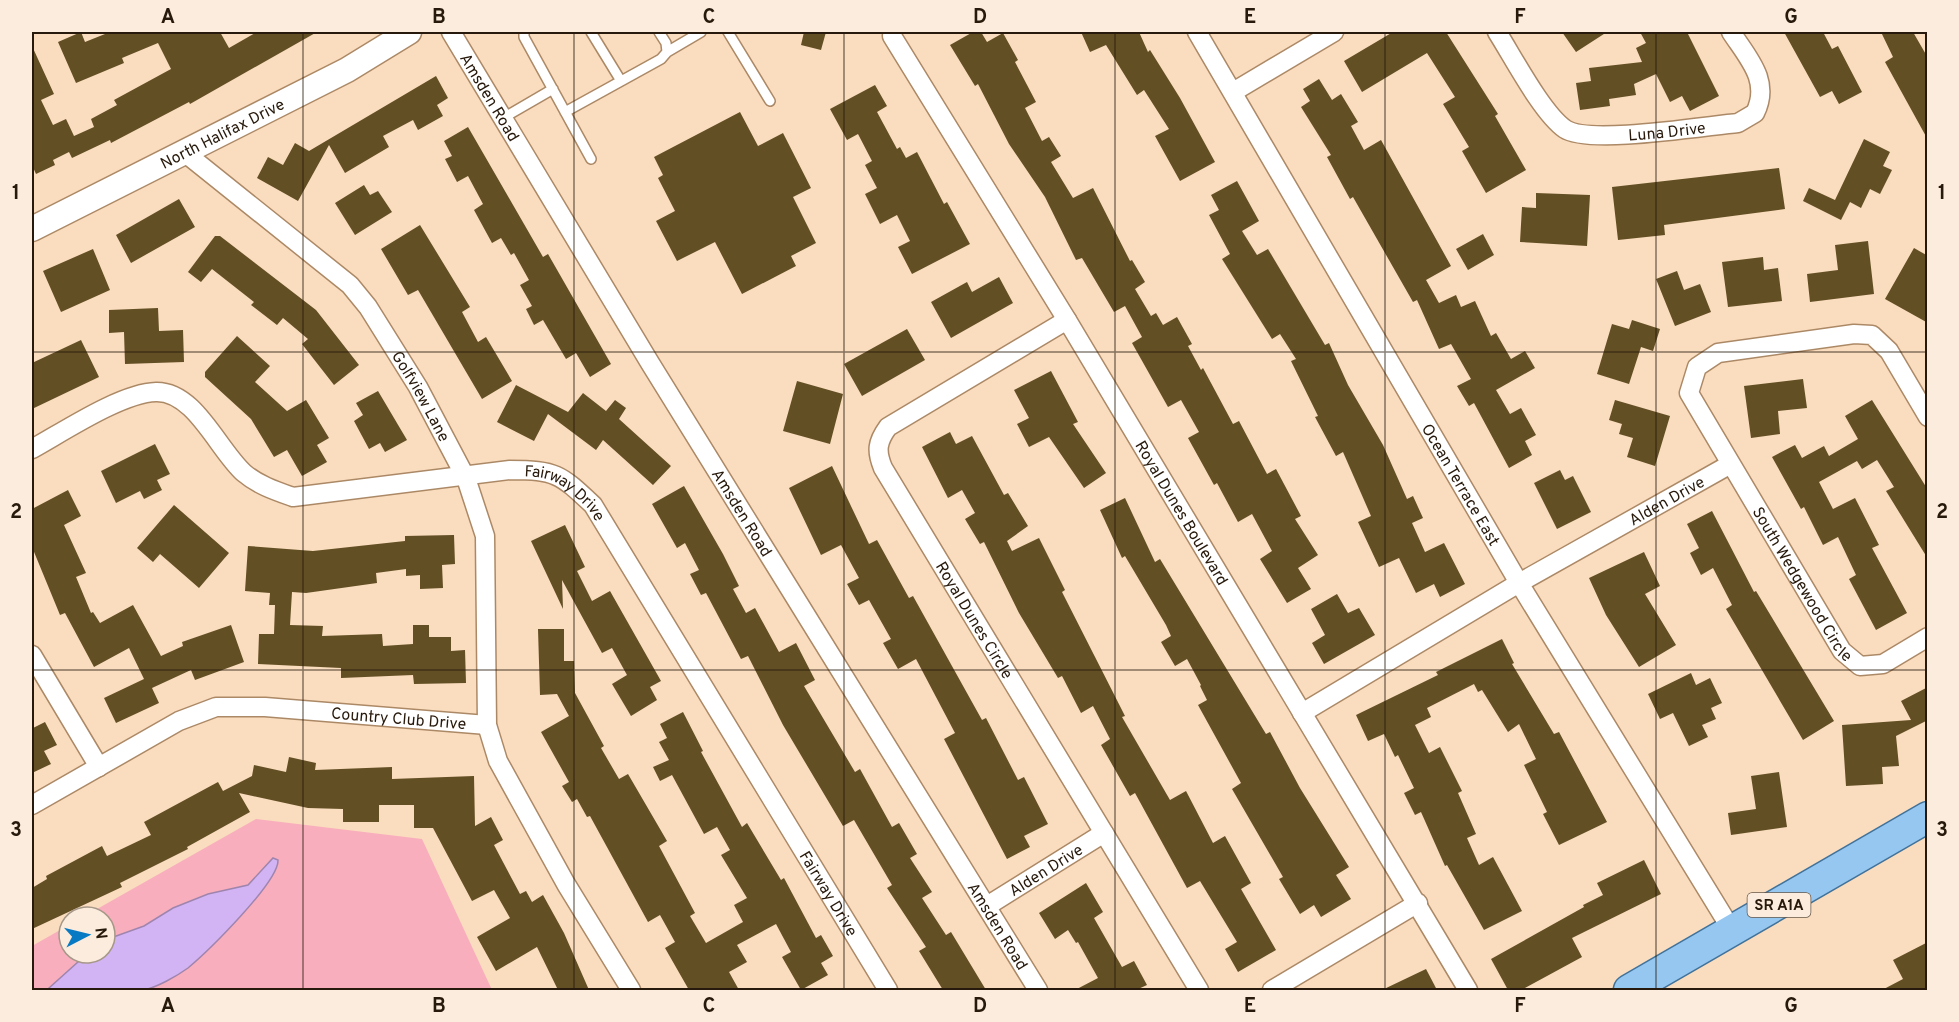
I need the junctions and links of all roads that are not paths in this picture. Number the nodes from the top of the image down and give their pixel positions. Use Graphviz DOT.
graph roads {
  1 [pos="410,32"];
  2 [pos="452,32"];
  3 [pos="524,32"];
  4 [pos="591,32"];
  5 [pos="659,32"];
  6 [pos="701,32"];
  7 [pos="728,32"];
  8 [pos="1197,32"];
  9 [pos="1334,32"];
  10 [pos="1497,32"];
  11 [pos="1731,32"];
  12 [pos="892,36"];
  13 [pos="667,52"];
  14 [pos="621,81"];
  15 [pos="553,89"];
  16 [pos="1233,92"];
  17 [pos="770,101"];
  18 [pos="566,112"];
  19 [pos="502,118"];
  20 [pos="184,152"];
  21 [pos="591,159"];
  22 [pos="32,229"];
  23 [pos="1067,320"];
  24 [pos="1928,417"];
  25 [pos="32,449"];
  26 [pos="1729,465"];
  27 [pos="466,478"];
  28 [pos="1519,584"];
  29 [pos="1928,637"];
  30 [pos="32,656"];
  31 [pos="1302,713"];
  32 [pos="487,725"];
  33 [pos="99,767"];
  34 [pos="32,806"];
  35 [pos="1928,817"];
  36 [pos="1104,833"];
  37 [pos="1418,903"];
  38 [pos="987,906"];
  39 [pos="1733,932"];
  40 [pos="631,990"];
  41 [pos="888,990"];
  42 [pos="1038,990"];
  43 [pos="1199,990"];
  44 [pos="1272,990"];
  45 [pos="1468,990"];
  46 [pos="1629,990"];
  1 -- 20 [label="street, North Halifax Drive"];
  2 -- 19 [label="street, Amsden Road"];
  3 -- 15 [label="lane"];
  4 -- 14 [label="lane"];
  5 -- 13 [label="lane"];
  6 -- 13 [label="lane"];
  7 -- 17 [label="lane"];
  8 -- 16 [label="street, Ocean Terrace East"];
  9 -- 16 [label="street"];
  10 -- 11 [label="street, Luna Drive"];
  12 -- 23 [label="street, Royal Dunes Boulevard"];
  13 -- 14 [label="lane"];
  14 -- 18 [label="lane"];
  15 -- 18 [label="lane"];
  15 -- 19 [label="lane"];
  16 -- 28 [label="street, Ocean Terrace East"];
  18 -- 21 [label="lane"];
  19 -- 38 [label="street, Amsden Road"];
  20 -- 22 [label="street, North Halifax Drive"];
  20 -- 27 [label="street, Golfview Lane"];
  23 -- 31 [label="street, Royal Dunes Boulevard"];
  23 -- 36 [label="street, Royal Dunes Circle"];
  24 -- 26 [label="street"];
  25 -- 27 [label="street, Fairway Drive"];
  26 -- 28 [label="street, Alden Drive"];
  26 -- 29 [label="street, South Wedgewood Circle"];
  27 -- 32 [label="street, Golfview Lane"];
  27 -- 41 [label="street, Fairway Drive"];
  28 -- 31 [label="street, Alden Drive"];
  28 -- 39 [label="street, Ocean Terrace East"];
  30 -- 33 [label="street"];
  31 -- 37 [label="street, Royal Dunes Boulevard"];
  32 -- 33 [label="street, Country Club Drive"];
  32 -- 40 [label="street, Country Club Drive"];
  33 -- 34 [label="street, Country Club Drive"];
  35 -- 39 [label="main road, SR A1A"];
  36 -- 38 [label="street, Alden Drive"];
  36 -- 43 [label="street, Royal Dunes Circle"];
  37 -- 44 [label="street"];
  37 -- 45 [label="street, Royal Dunes Boulevard"];
  38 -- 42 [label="street, Amsden Road"];
  39 -- 46 [label="main road, SR A1A"];
}
